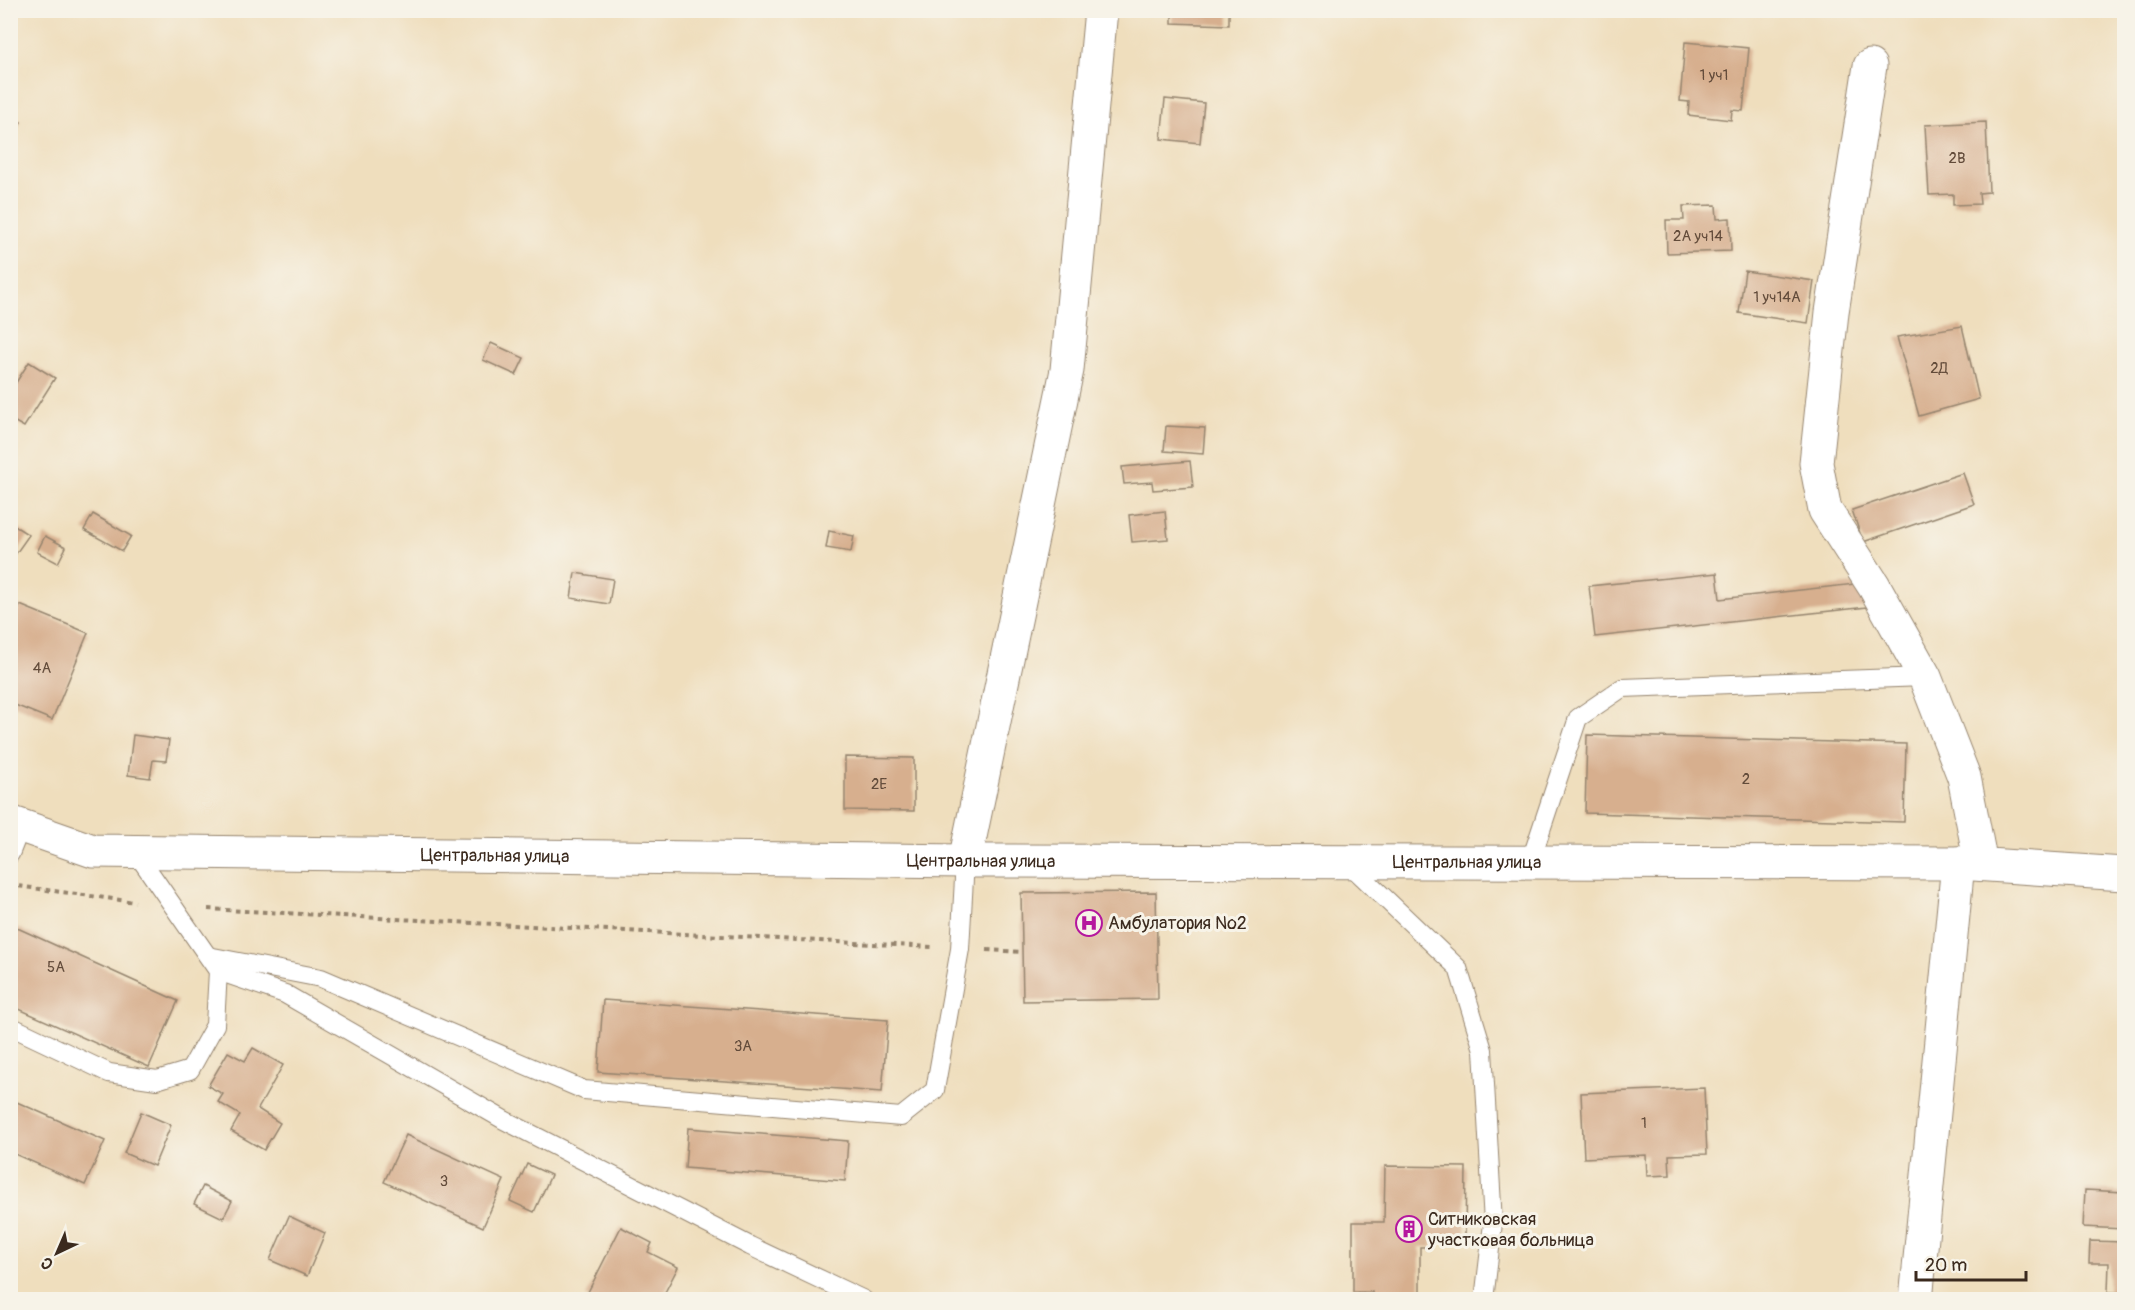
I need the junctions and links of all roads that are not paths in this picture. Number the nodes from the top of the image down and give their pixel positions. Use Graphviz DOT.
graph roads {
  1 [pos="1101,10"];
  2 [pos="1869,66"];
  3 [pos="1925,677"];
  4 [pos="14,834"];
  5 [pos="135,851"];
  6 [pos="965,861"];
  7 [pos="1347,862"];
  8 [pos="1530,863"];
  9 [pos="1970,864"];
  10 [pos="2124,874"];
  11 [pos="213,963"];
  12 [pos="10,1026"];
  13 [pos="864,1299"];
  14 [pos="1484,1299"];
  15 [pos="1916,1299"];
  1 -- 6 [label="street"];
  2 -- 3 [label="street"];
  3 -- 8 [label="lane"];
  3 -- 9 [label="street"];
  4 -- 5 [label="street, Центральная улица"];
  5 -- 6 [label="street, Центральная улица"];
  5 -- 11 [label="lane"];
  6 -- 7 [label="street, Центральная улица"];
  6 -- 11 [label="lane"];
  7 -- 8 [label="street, Центральная улица"];
  7 -- 14 [label="lane"];
  8 -- 9 [label="street, Центральная улица"];
  9 -- 10 [label="street, Центральная улица"];
  9 -- 15 [label="street"];
  11 -- 12 [label="lane"];
  11 -- 13 [label="lane"];
}
